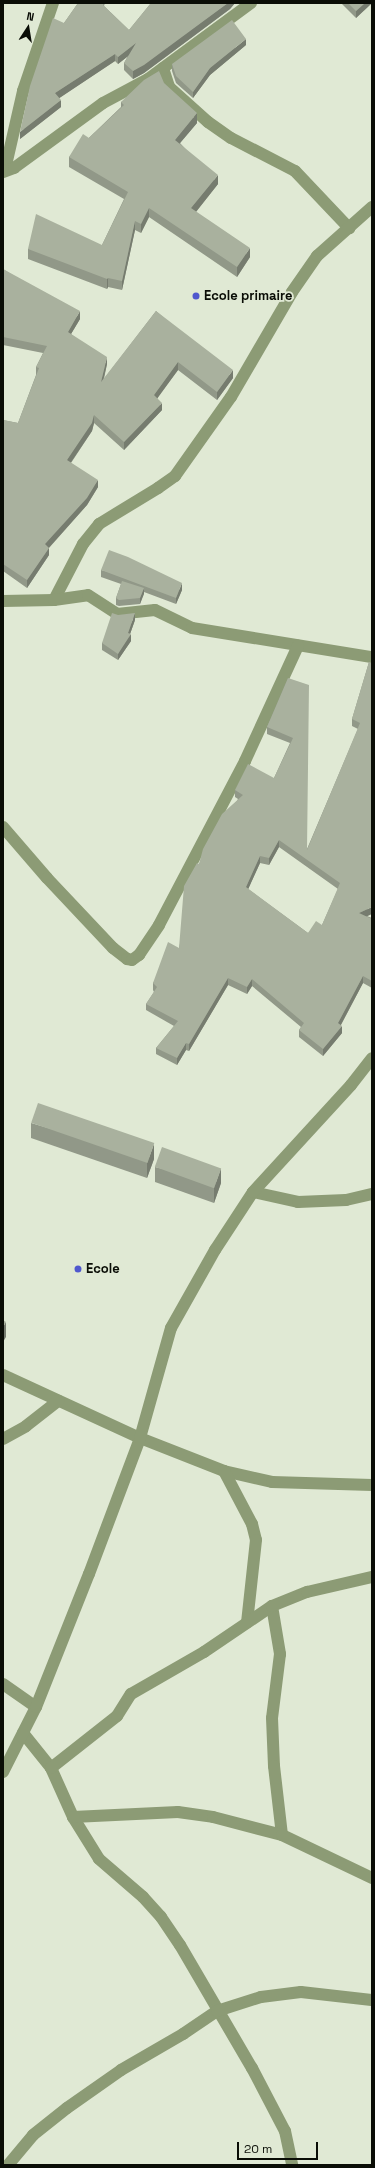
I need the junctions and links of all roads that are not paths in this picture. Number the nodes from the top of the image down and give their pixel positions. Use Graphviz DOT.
graph roads {
  1 [pos="53,3"];
  2 [pos="251,3"];
  3 [pos="163,68"];
  4 [pos="7,165"];
  5 [pos="372,207"];
  6 [pos="349,228"];
  7 [pos="54,600"];
  8 [pos="3,601"];
  9 [pos="298,646"];
  10 [pos="372,657"];
  11 [pos="3,827"];
  12 [pos="372,1058"];
  13 [pos="253,1192"];
  14 [pos="372,1194"];
  15 [pos="3,1375"];
  16 [pos="58,1401"];
  17 [pos="140,1438"];
  18 [pos="3,1439"];
  19 [pos="224,1471"];
  20 [pos="372,1484"];
  21 [pos="372,1578"];
  22 [pos="272,1606"];
  23 [pos="247,1623"];
  24 [pos="3,1684"];
  25 [pos="36,1707"];
  26 [pos="22,1733"];
  27 [pos="51,1768"];
  28 [pos="3,1772"];
  29 [pos="73,1817"];
  30 [pos="282,1835"];
  31 [pos="372,1878"];
  32 [pos="372,2000"];
  33 [pos="217,2011"];
  34 [pos="8,2165"];
  35 [pos="292,2165"];
  1 -- 4 [label="street"];
  2 -- 3 [label="street"];
  3 -- 4 [label="street"];
  3 -- 6 [label="street"];
  5 -- 6 [label="street"];
  6 -- 7 [label="street"];
  7 -- 8 [label="street"];
  7 -- 9 [label="street"];
  9 -- 10 [label="street"];
  9 -- 11 [label="street"];
  12 -- 13 [label="street"];
  13 -- 14 [label="street"];
  13 -- 17 [label="street"];
  15 -- 16 [label="street"];
  16 -- 17 [label="street"];
  16 -- 18 [label="street"];
  17 -- 19 [label="street"];
  17 -- 25 [label="street"];
  19 -- 20 [label="street"];
  19 -- 23 [label="street"];
  21 -- 22 [label="street"];
  22 -- 23 [label="street"];
  22 -- 30 [label="street"];
  23 -- 27 [label="street"];
  24 -- 25 [label="street"];
  25 -- 26 [label="street"];
  26 -- 27 [label="street"];
  26 -- 28 [label="street"];
  27 -- 29 [label="street"];
  29 -- 30 [label="street"];
  29 -- 33 [label="street"];
  30 -- 31 [label="street"];
  32 -- 33 [label="street"];
  33 -- 34 [label="street"];
  33 -- 35 [label="street"];
}
